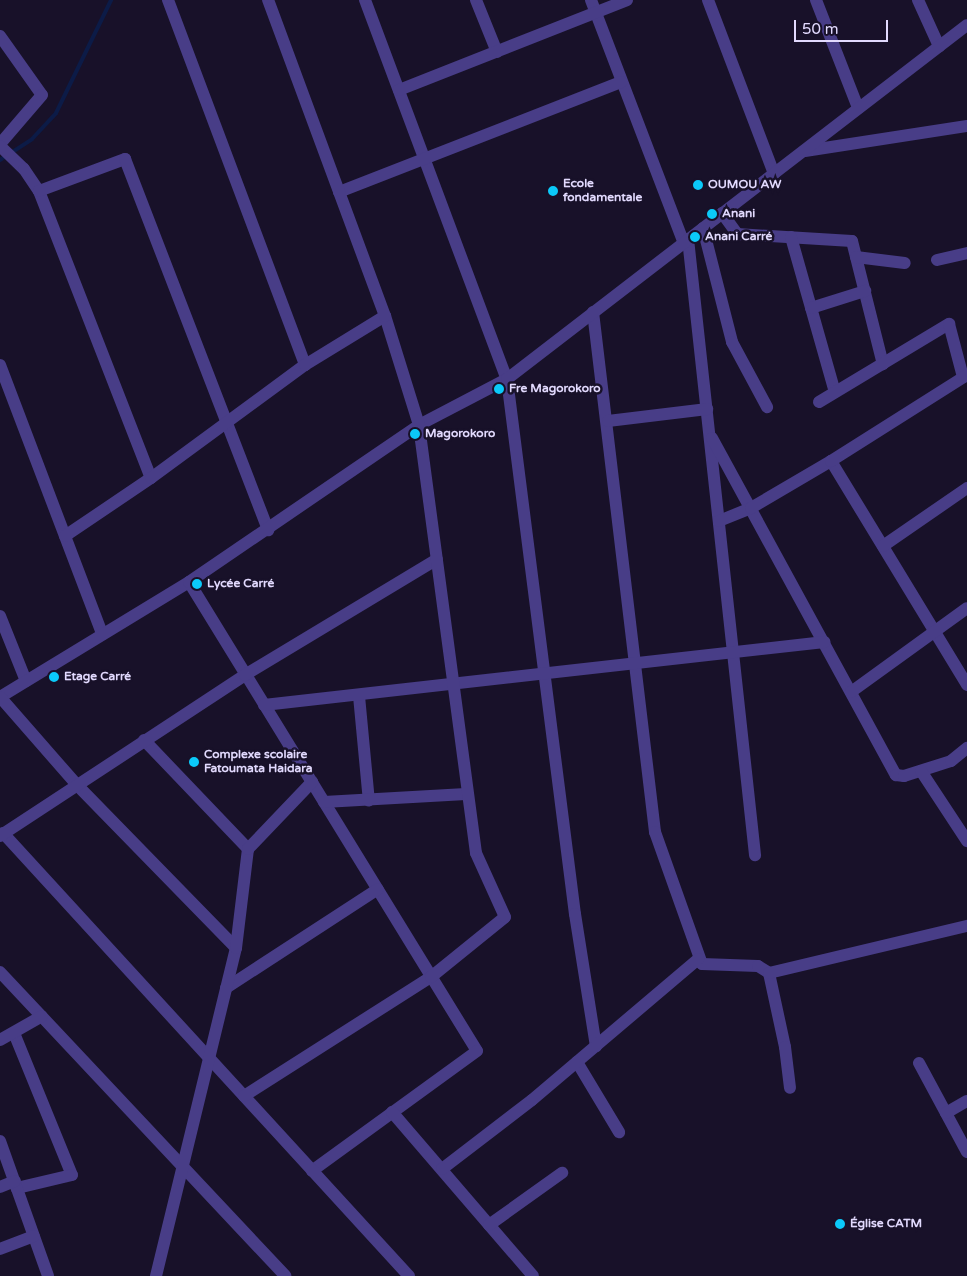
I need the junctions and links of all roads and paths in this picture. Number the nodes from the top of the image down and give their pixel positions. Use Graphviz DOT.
graph roads {
  1 [pos="168,0"];
  2 [pos="268,0"];
  3 [pos="365,0"];
  4 [pos="476,0"];
  5 [pos="592,0"];
  6 [pos="627,0"];
  7 [pos="708,0"];
  8 [pos="816,0"];
  9 [pos="918,0"];
  10 [pos="597,14"];
  11 [pos="967,25"];
  12 [pos="0,36"];
  13 [pos="939,46"];
  14 [pos="498,52"];
  15 [pos="622,82"];
  16 [pos="399,90"];
  17 [pos="858,108"];
  18 [pos="967,126"];
  19 [pos="1,146"];
  20 [pos="802,151"];
  21 [pos="424,158"];
  22 [pos="774,174"];
  23 [pos="39,191"];
  24 [pos="339,192"];
  25 [pos="722,213"];
  26 [pos="703,228"];
  27 [pos="791,237"];
  28 [pos="686,241"];
  29 [pos="967,253"];
  30 [pos="856,257"];
  31 [pos="937,260"];
  32 [pos="905,263"];
  33 [pos="865,291"];
  34 [pos="811,308"];
  35 [pos="593,312"];
  36 [pos="385,316"];
  37 [pos="883,364"];
  38 [pos="0,365"];
  39 [pos="305,365"];
  40 [pos="965,376"];
  41 [pos="507,380"];
  42 [pos="835,392"];
  43 [pos="819,402"];
  44 [pos="767,407"];
  45 [pos="706,409"];
  46 [pos="226,420"];
  47 [pos="608,421"];
  48 [pos="419,425"];
  49 [pos="709,434"];
  50 [pos="831,461"];
  51 [pos="151,478"];
  52 [pos="967,488"];
  53 [pos="751,508"];
  54 [pos="719,521"];
  55 [pos="268,530"];
  56 [pos="65,536"];
  57 [pos="883,546"];
  58 [pos="437,558"];
  59 [pos="189,582"];
  60 [pos="967,608"];
  61 [pos="0,616"];
  62 [pos="935,631"];
  63 [pos="102,634"];
  64 [pos="824,642"];
  65 [pos="733,653"];
  66 [pos="636,664"];
  67 [pos="245,675"];
  68 [pos="544,675"];
  69 [pos="26,682"];
  70 [pos="967,685"];
  71 [pos="453,686"];
  72 [pos="851,692"];
  73 [pos="359,696"];
  74 [pos="0,697"];
  75 [pos="264,705"];
  76 [pos="144,740"];
  77 [pos="967,748"];
  78 [pos="921,771"];
  79 [pos="312,782"];
  80 [pos="78,786"];
  81 [pos="466,794"];
  82 [pos="370,801"];
  83 [pos="324,802"];
  84 [pos="2,835"];
  85 [pos="967,841"];
  86 [pos="248,849"];
  87 [pos="755,855"];
  88 [pos="378,889"];
  89 [pos="967,926"];
  90 [pos="236,948"];
  91 [pos="698,959"];
  92 [pos="0,972"];
  93 [pos="769,973"];
  94 [pos="431,977"];
  95 [pos="226,988"];
  96 [pos="42,1016"];
  97 [pos="14,1032"];
  98 [pos="0,1040"];
  99 [pos="596,1046"];
  100 [pos="208,1060"];
  101 [pos="577,1062"];
  102 [pos="919,1062"];
  103 [pos="790,1088"];
  104 [pos="244,1096"];
  105 [pos="967,1101"];
  106 [pos="392,1112"];
  107 [pos="946,1113"];
  108 [pos="619,1132"];
  109 [pos="0,1141"];
  110 [pos="967,1152"];
  111 [pos="182,1168"];
  112 [pos="442,1169"];
  113 [pos="312,1171"];
  114 [pos="562,1174"];
  115 [pos="16,1185"];
  116 [pos="0,1187"];
  117 [pos="489,1225"];
  118 [pos="34,1236"];
  119 [pos="0,1249"];
  120 [pos="158,1274"];
  121 [pos="403,1274"];
  122 [pos="48,1276"];
  123 [pos="285,1276"];
  124 [pos="533,1276"];
  1 -- 39 [label="street"];
  2 -- 24 [label="street"];
  3 -- 16 [label="street"];
  4 -- 14 [label="street"];
  5 -- 10 [label="street"];
  6 -- 10 [label="street"];
  7 -- 22 [label="street"];
  8 -- 17 [label="street"];
  9 -- 13 [label="street"];
  10 -- 14 [label="street"];
  10 -- 15 [label="street"];
  11 -- 13 [label="street"];
  12 -- 19 [label="street"];
  13 -- 17 [label="street"];
  14 -- 16 [label="street"];
  15 -- 21 [label="street"];
  15 -- 28 [label="street"];
  16 -- 21 [label="street"];
  17 -- 20 [label="street"];
  18 -- 20 [label="street"];
  19 -- 23 [label="street"];
  20 -- 22 [label="street"];
  21 -- 24 [label="street"];
  21 -- 41 [label="street"];
  22 -- 25 [label="street"];
  23 -- 46 [label="street"];
  23 -- 51 [label="street"];
  24 -- 36 [label="street"];
  25 -- 26 [label="street"];
  25 -- 27 [label="street"];
  26 -- 28 [label="street"];
  26 -- 44 [label="street"];
  27 -- 30 [label="street"];
  27 -- 34 [label="street"];
  28 -- 35 [label="street"];
  28 -- 45 [label="street"];
  29 -- 31 [label="street"];
  30 -- 32 [label="street"];
  30 -- 33 [label="street"];
  33 -- 34 [label="street"];
  33 -- 37 [label="street"];
  34 -- 42 [label="street"];
  35 -- 41 [label="street"];
  35 -- 47 [label="street"];
  36 -- 39 [label="street"];
  36 -- 48 [label="street"];
  37 -- 40 [label="street"];
  37 -- 42 [label="street"];
  38 -- 56 [label="street"];
  39 -- 46 [label="street"];
  40 -- 50 [label="street"];
  41 -- 48 [label="street"];
  41 -- 68 [label="street"];
  42 -- 43 [label="street"];
  45 -- 47 [label="street"];
  45 -- 49 [label="street"];
  46 -- 51 [label="street"];
  46 -- 55 [label="street"];
  47 -- 66 [label="street"];
  48 -- 55 [label="street"];
  48 -- 58 [label="street"];
  49 -- 53 [label="street"];
  49 -- 54 [label="street"];
  50 -- 53 [label="street"];
  50 -- 57 [label="street"];
  51 -- 56 [label="street"];
  52 -- 57 [label="street"];
  53 -- 54 [label="street"];
  53 -- 64 [label="street"];
  54 -- 65 [label="street"];
  55 -- 59 [label="street"];
  56 -- 63 [label="street"];
  57 -- 62 [label="street"];
  58 -- 67 [label="street"];
  58 -- 71 [label="street"];
  59 -- 63 [label="street"];
  59 -- 67 [label="street"];
  60 -- 62 [label="street"];
  61 -- 69 [label="street"];
  62 -- 70 [label="street"];
  62 -- 72 [label="street"];
  63 -- 69 [label="street"];
  64 -- 65 [label="street"];
  64 -- 72 [label="street"];
  65 -- 66 [label="street"];
  65 -- 87 [label="street"];
  66 -- 68 [label="street"];
  66 -- 91 [label="street"];
  67 -- 75 [label="street"];
  67 -- 76 [label="street"];
  68 -- 71 [label="street"];
  68 -- 99 [label="street"];
  69 -- 74 [label="street"];
  71 -- 73 [label="street"];
  71 -- 81 [label="street"];
  72 -- 78 [label="street"];
  73 -- 75 [label="street"];
  73 -- 82 [label="street"];
  74 -- 80 [label="street"];
  75 -- 79 [label="street"];
  76 -- 80 [label="street"];
  76 -- 86 [label="street"];
  77 -- 78 [label="street"];
  78 -- 85 [label="street"];
  79 -- 83 [label="street"];
  79 -- 86 [label="street"];
  80 -- 84 [label="street"];
  80 -- 90 [label="street"];
  81 -- 82 [label="street"];
  81 -- 94 [label="street"];
  82 -- 83 [label="street"];
  83 -- 88 [label="street"];
  84 -- 100 [label="street"];
  86 -- 90 [label="street"];
  88 -- 94 [label="street"];
  88 -- 95 [label="street"];
  89 -- 93 [label="street"];
  90 -- 95 [label="street"];
  91 -- 93 [label="street"];
  91 -- 99 [label="street"];
  92 -- 96 [label="street"];
  93 -- 103 [label="street"];
  94 -- 104 [label="street"];
  94 -- 106 [label="street"];
  95 -- 100 [label="street"];
  96 -- 97 [label="street"];
  96 -- 111 [label="street"];
  97 -- 98 [label="street"];
  97 -- 115 [label="street"];
  99 -- 101 [label="street"];
  100 -- 104 [label="street"];
  100 -- 111 [label="street"];
  101 -- 108 [label="street"];
  101 -- 112 [label="street"];
  102 -- 107 [label="street"];
  104 -- 113 [label="street"];
  105 -- 107 [label="street"];
  106 -- 112 [label="street"];
  106 -- 113 [label="street"];
  107 -- 110 [label="street"];
  109 -- 115 [label="street"];
  111 -- 120 [label="street"];
  111 -- 123 [label="street"];
  112 -- 117 [label="street"];
  113 -- 121 [label="street"];
  114 -- 117 [label="street"];
  115 -- 116 [label="street"];
  115 -- 118 [label="street"];
  117 -- 124 [label="street"];
  118 -- 119 [label="street"];
  118 -- 122 [label="street"];
}
